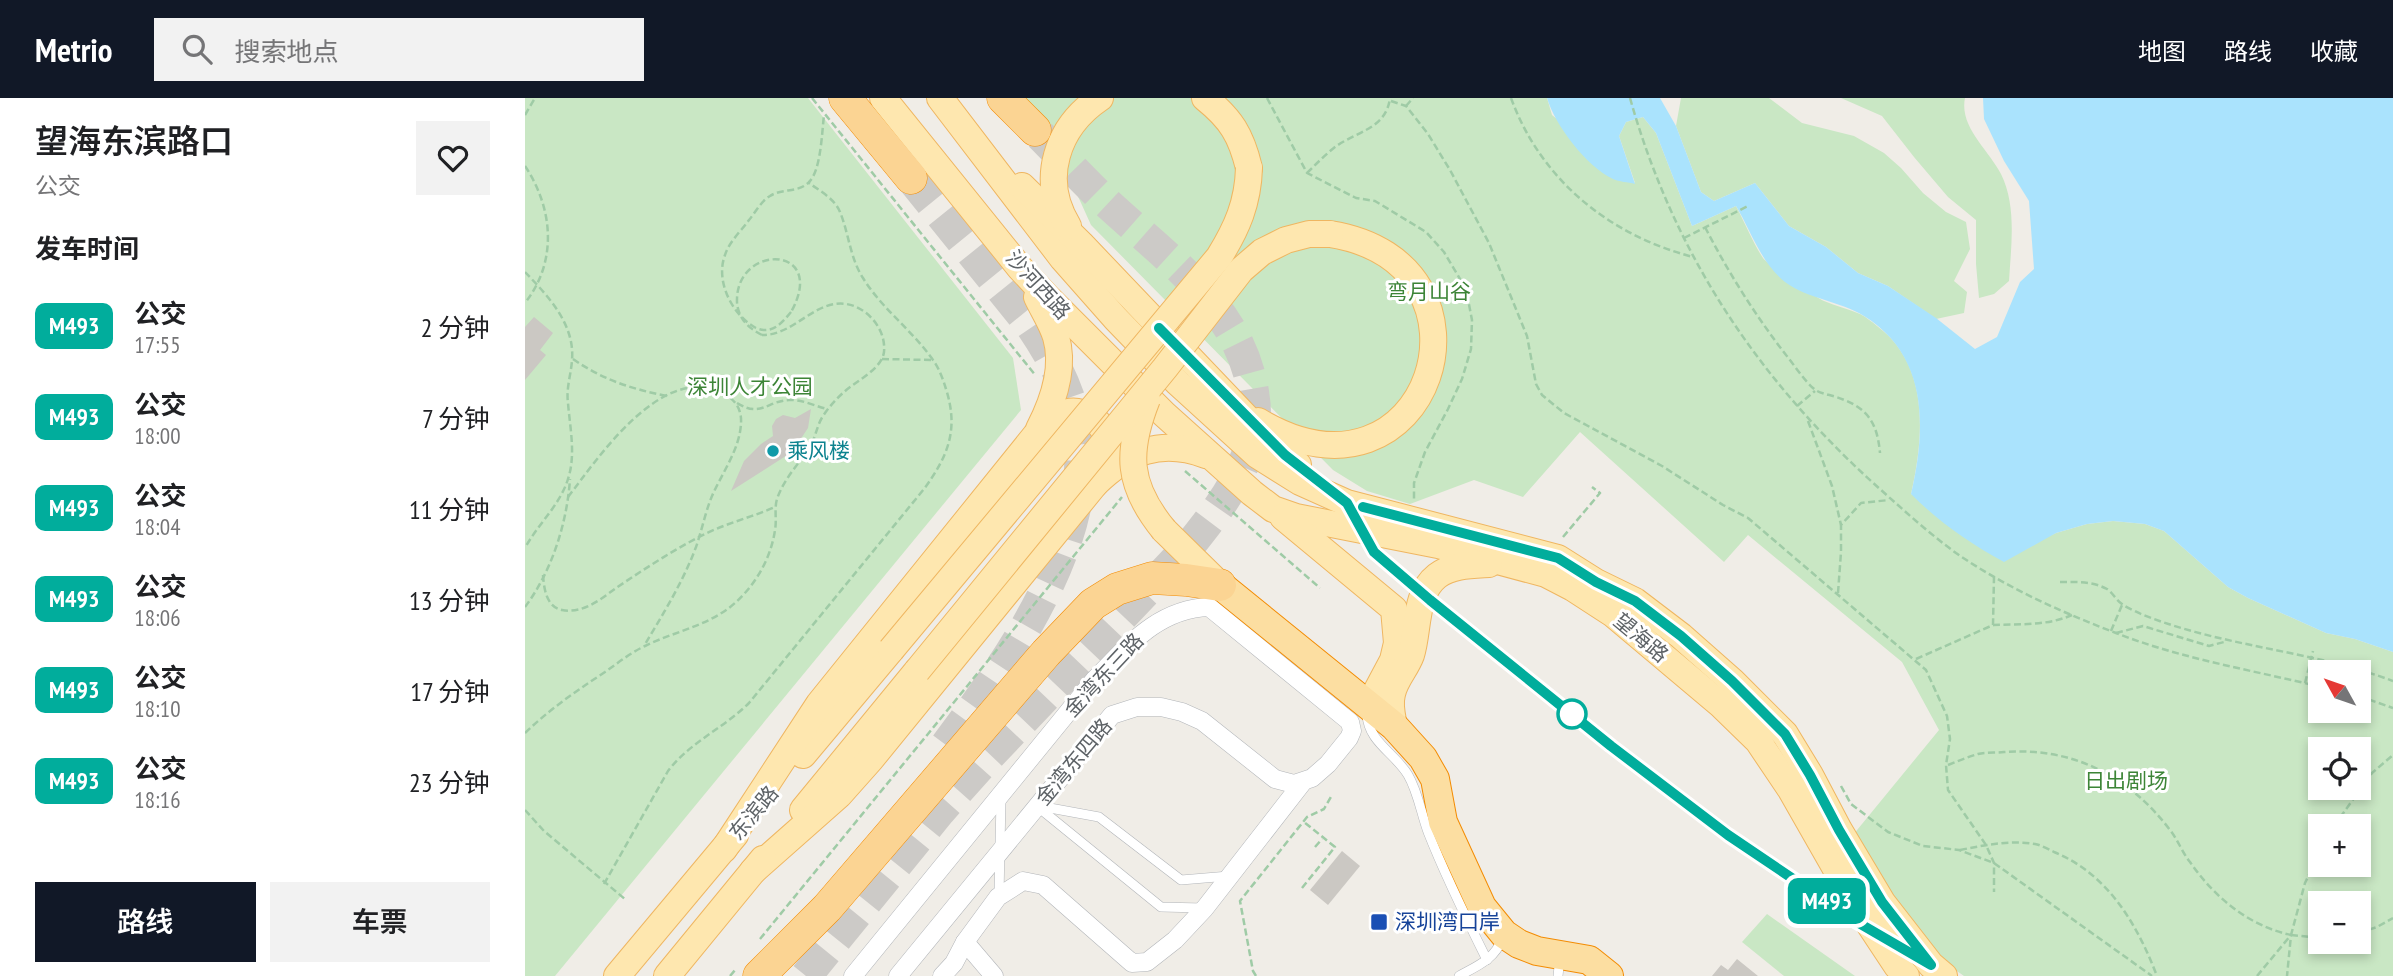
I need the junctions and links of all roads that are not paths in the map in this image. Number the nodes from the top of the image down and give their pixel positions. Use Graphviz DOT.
graph roads {
  1 [pos="883,98"];
  2 [pos="1003,98"];
  3 [pos="1100,98"];
  4 [pos="1205,98"];
  5 [pos="834,105"];
  6 [pos="946,106"];
  7 [pos="1035,130"];
  8 [pos="911,178"];
  9 [pos="1081,244"];
  10 [pos="1020,268"];
  11 [pos="1165,368"];
  12 [pos="1233,402"];
  13 [pos="1035,436"];
  14 [pos="1257,455"];
  15 [pos="1210,457"];
  16 [pos="1095,484"];
  17 [pos="1347,503"];
  18 [pos="1273,509"];
  19 [pos="1515,564"];
  20 [pos="1220,585"];
  21 [pos="1359,697"];
  22 [pos="1386,734"];
  23 [pos="1349,738"];
  24 [pos="946,745"];
  25 [pos="1303,782"];
  26 [pos="1002,796"];
  27 [pos="1037,806"];
  28 [pos="724,849"];
  29 [pos="1001,850"];
  30 [pos="753,871"];
  31 [pos="1230,876"];
  32 [pos="999,897"];
  33 [pos="1205,908"];
  34 [pos="1504,934"];
  35 [pos="965,942"];
  36 [pos="1487,960"];
  37 [pos="1559,965"];
  38 [pos="617,976"];
  39 [pos="667,976"];
  40 [pos="758,976"];
  41 [pos="853,976"];
  42 [pos="898,976"];
  43 [pos="942,976"];
  44 [pos="961,976"];
  45 [pos="994,976"];
  46 [pos="1459,976"];
  47 [pos="1609,976"];
  48 [pos="1906,976"];
  49 [pos="1944,976"];
  1 -- 10 [label="main road, 沙河西路"];
  2 -- 7 [label="highway"];
  3 -- 9 [label="main road"];
  4 -- 28 [label="main road, 东滨路, bridge"];
  5 -- 8 [label="highway"];
  6 -- 9 [label="main road"];
  6 -- 14 [label="main road, 沙河西路"];
  9 -- 12 [label="main road"];
  10 -- 13 [label="main road"];
  10 -- 15 [label="main road, 沙河西路"];
  11 -- 12 [label="main road, bridge"];
  11 -- 20 [label="main road, bridge"];
  11 -- 30 [label="main road, 东滨路, bridge"];
  12 -- 17 [label="main road"];
  13 -- 16 [label="main road"];
  13 -- 28 [label="main road"];
  14 -- 17 [label="main road, 望海路"];
  15 -- 16 [label="main road"];
  15 -- 18 [label="main road, 望海路"];
  16 -- 30 [label="main road"];
  17 -- 49 [label="main road, 望海路"];
  18 -- 19 [label="main road, 望海路"];
  18 -- 21 [label="main road"];
  19 -- 22 [label="main road"];
  19 -- 48 [label="main road, 望海路"];
  20 -- 21 [label="highway"];
  20 -- 40 [label="highway"];
  21 -- 22 [label="highway"];
  22 -- 23 [label="lane"];
  22 -- 34 [label="highway"];
  22 -- 36 [label="lane"];
  23 -- 25 [label="street"];
  23 -- 26 [label="street, 金湾东三路"];
  24 -- 40 [label="highway"];
  25 -- 27 [label="street, 金湾东四路"];
  25 -- 31 [label="street"];
  26 -- 29 [label="lane"];
  26 -- 41 [label="street, 金湾东三路"];
  27 -- 29 [label="street, 金湾东四路"];
  27 -- 31 [label="lane"];
  27 -- 33 [label="lane"];
  28 -- 38 [label="main road, 东滨路"];
  29 -- 32 [label="lane"];
  29 -- 42 [label="street, 金湾东四路"];
  30 -- 39 [label="main road, 东滨路"];
  31 -- 33 [label="street"];
  32 -- 33 [label="street"];
  32 -- 35 [label="street"];
  34 -- 36 [label="lane"];
  34 -- 37 [label="highway"];
  35 -- 43 [label="street"];
  35 -- 44 [label="street"];
  35 -- 45 [label="street"];
  36 -- 46 [label="lane"];
  37 -- 47 [label="highway"];
}
